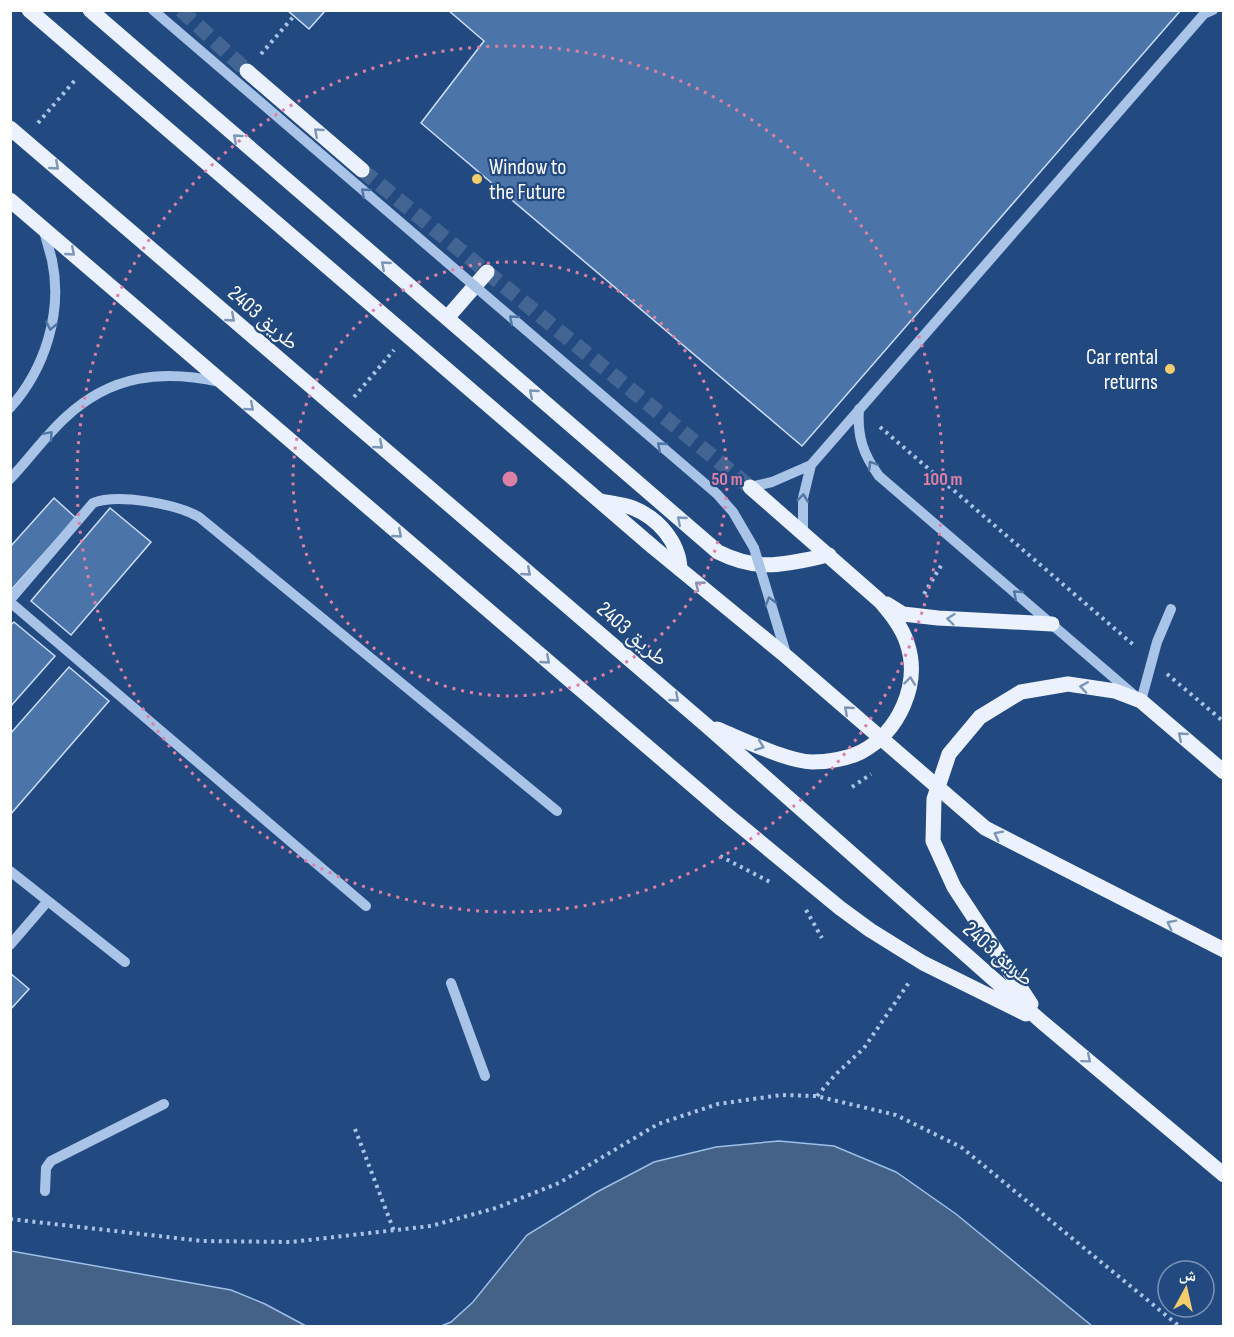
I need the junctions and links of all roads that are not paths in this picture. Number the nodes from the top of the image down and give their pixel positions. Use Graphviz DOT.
graph roads {
  1 [pos="29,10"];
  2 [pos="90,10"];
  3 [pos="153,10"];
  4 [pos="1213,10"];
  5 [pos="247,70"];
  6 [pos="10,128"];
  7 [pos="362,170"];
  8 [pos="10,200"];
  9 [pos="43,228"];
  10 [pos="487,272"];
  11 [pos="447,318"];
  12 [pos="221,382"];
  13 [pos="10,408"];
  14 [pos="859,409"];
  15 [pos="811,465"];
  16 [pos="10,479"];
  17 [pos="750,487"];
  18 [pos="803,533"];
  19 [pos="829,555"];
  20 [pos="10,601"];
  21 [pos="880,601"];
  22 [pos="1171,609"];
  23 [pos="1052,624"];
  24 [pos="787,657"];
  25 [pos="1141,701"];
  26 [pos="706,725"];
  27 [pos="1224,772"];
  28 [pos="558,811"];
  29 [pos="10,872"];
  30 [pos="47,902"];
  31 [pos="366,906"];
  32 [pos="10,945"];
  33 [pos="1224,950"];
  34 [pos="125,962"];
  35 [pos="451,983"];
  36 [pos="1042,1022"];
  37 [pos="485,1076"];
  38 [pos="164,1104"];
  39 [pos="1224,1175"];
  40 [pos="45,1191"];
  24 -- 1 [label="main road, one-way, bridge"];
  11 -- 2 [label="main road, one-way"];
  24 -- 3 [label="lane, one-way, bridge"];
  4 -- 14 [label="lane"];
  7 -- 5 [label="main road, one-way"];
  6 -- 26 [label="main road, طريق 2403, one-way"];
  8 -- 9 [label="main road"];
  9 -- 12 [label="main road, one-way"];
  9 -- 13 [label="lane, one-way"];
  10 -- 11 [label="main road"];
  19 -- 11 [label="main road, one-way"];
  16 -- 12 [label="lane, one-way"];
  12 -- 36 [label="main road, one-way"];
  14 -- 15 [label="lane"];
  23 -- 14 [label="lane, one-way"];
  15 -- 17 [label="lane"];
  18 -- 15 [label="lane, one-way"];
  17 -- 18 [label="main road"];
  18 -- 19 [label="main road"];
  19 -- 21 [label="main road"];
  20 -- 28 [label="lane"];
  20 -- 31 [label="lane"];
  23 -- 21 [label="main road, one-way"];
  26 -- 21 [label="main road, one-way"];
  22 -- 25 [label="lane"];
  23 -- 25 [label="lane"];
  33 -- 24 [label="main road, one-way, bridge"];
  27 -- 25 [label="main road, one-way"];
  25 -- 36 [label="main road, one-way"];
  26 -- 36 [label="main road, طريق 2403"];
  29 -- 30 [label="lane"];
  30 -- 32 [label="lane"];
  30 -- 34 [label="lane"];
  35 -- 37 [label="lane"];
  36 -- 39 [label="main road, طريق 2403, one-way"];
  38 -- 40 [label="lane"];
}
